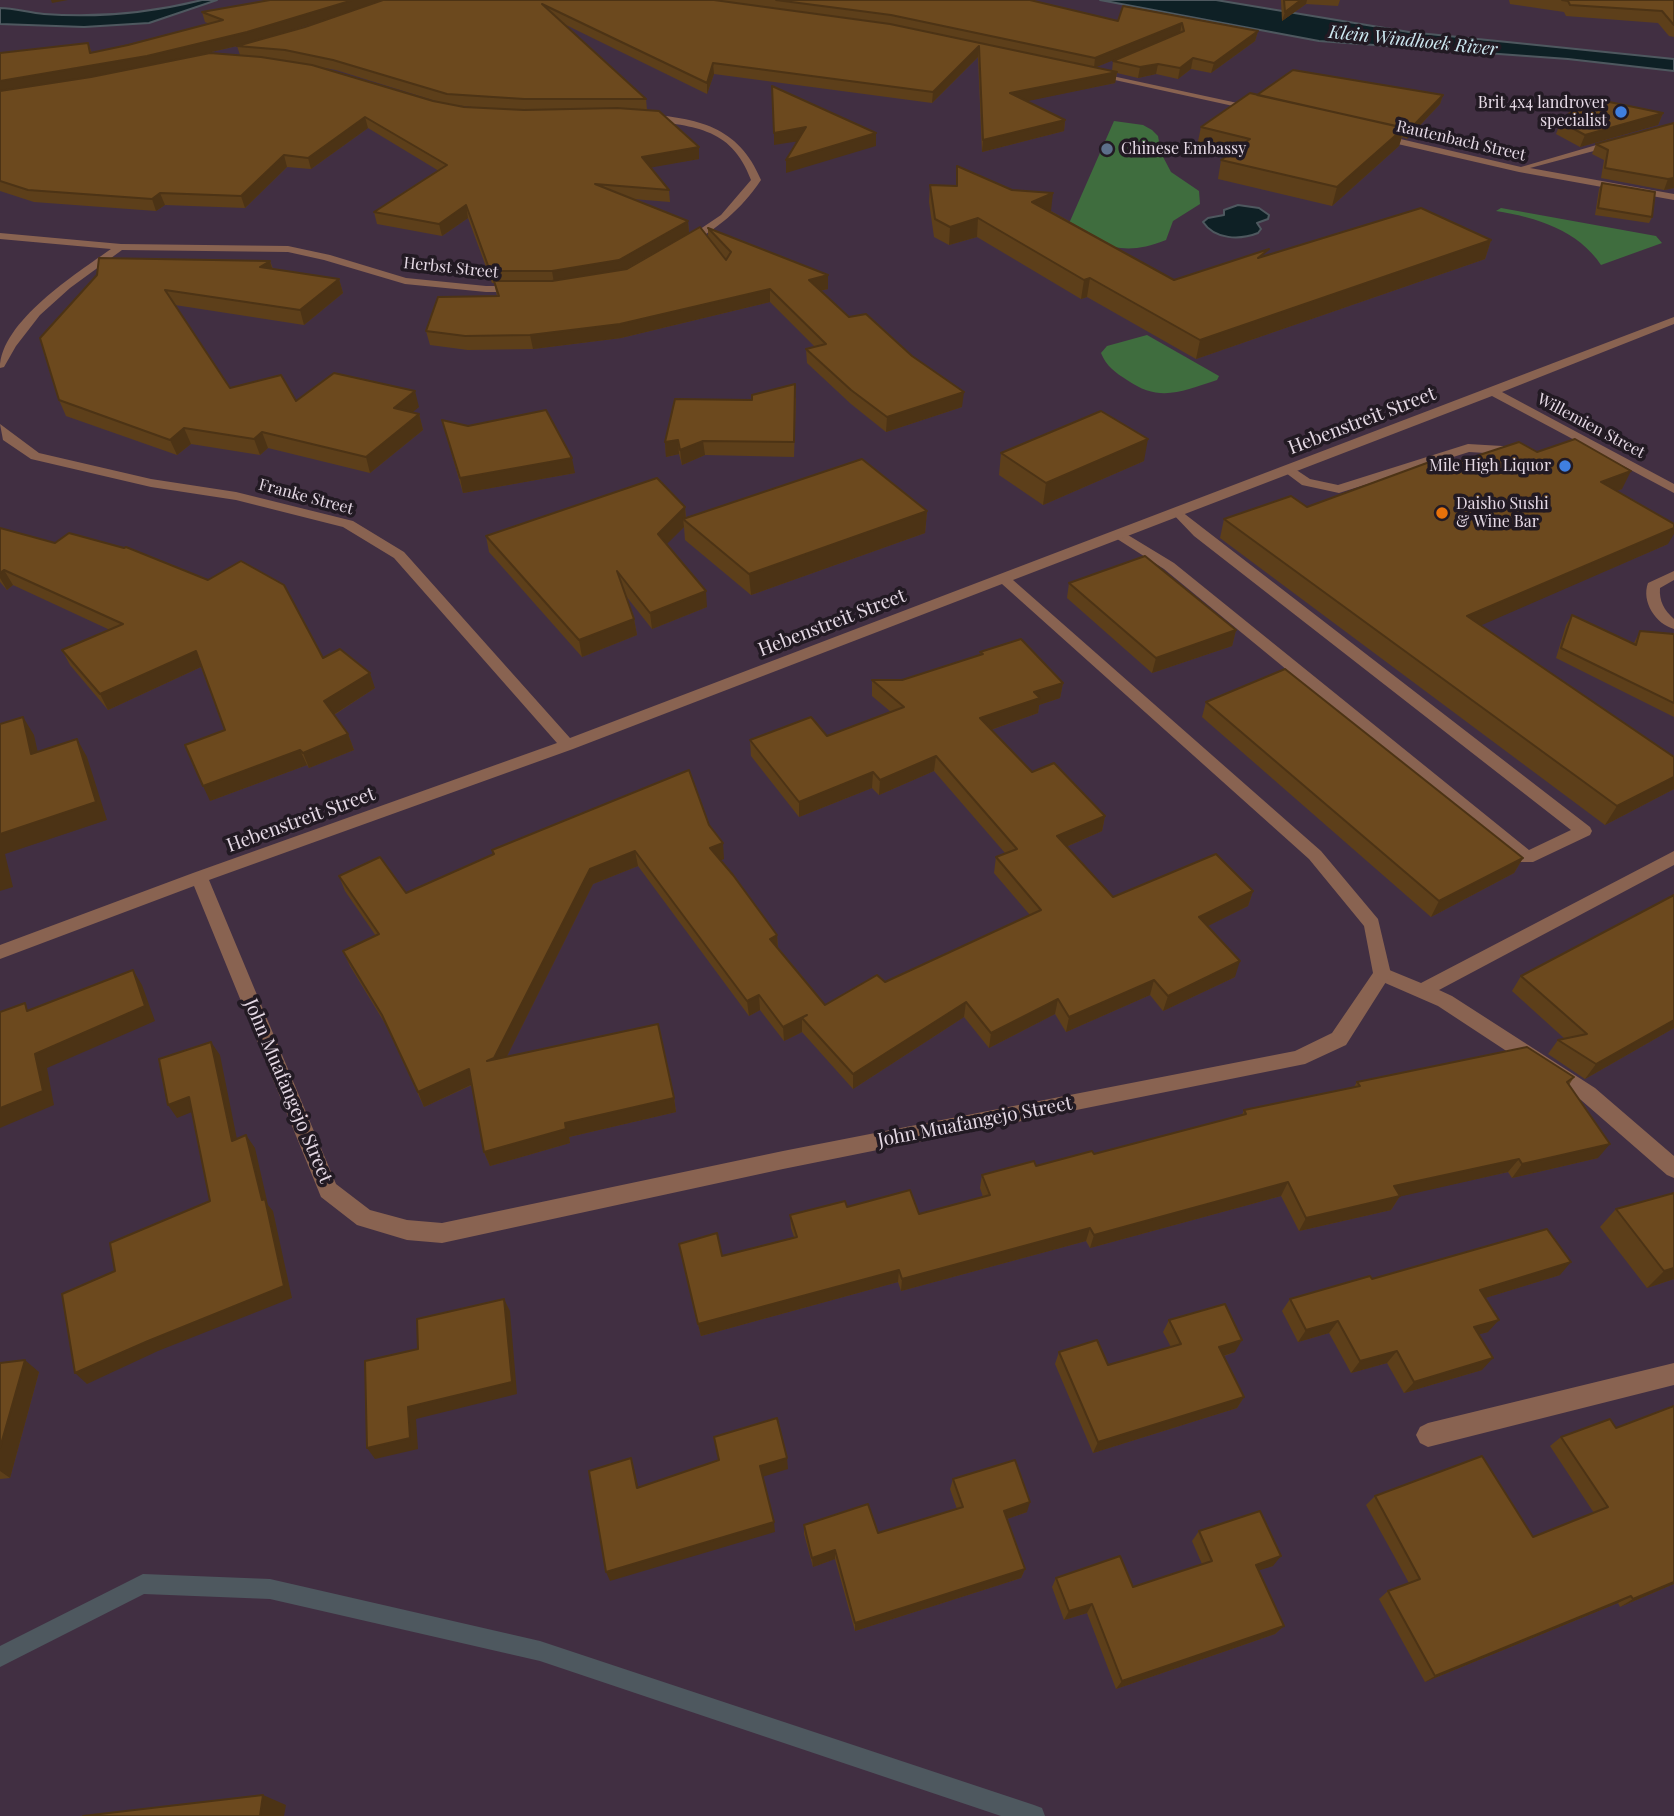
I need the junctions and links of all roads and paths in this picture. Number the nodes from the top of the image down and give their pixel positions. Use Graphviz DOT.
graph roads {
  1 [pos="1107,69"];
  2 [pos="1081,71"];
  3 [pos="1095,74"];
  4 [pos="1268,111"];
  5 [pos="631,117"];
  6 [pos="1374,136"];
  7 [pos="1622,141"];
  8 [pos="1518,169"];
  9 [pos="1674,197"];
  10 [pos="0,236"];
  11 [pos="121,247"];
  12 [pos="670,250"];
  13 [pos="527,289"];
  14 [pos="1674,320"];
  15 [pos="0,365"];
  16 [pos="1493,392"];
  17 [pos="0,428"];
  18 [pos="1537,452"];
  19 [pos="1288,470"];
  20 [pos="1674,489"];
  21 [pos="1177,512"];
  22 [pos="1118,534"];
  23 [pos="1674,575"];
  24 [pos="1003,578"];
  25 [pos="1674,625"];
  26 [pos="567,745"];
  27 [pos="1674,857"];
  28 [pos="198,877"];
  29 [pos="0,952"];
  30 [pos="1382,974"];
  31 [pos="1422,991"];
  32 [pos="1674,1170"];
  33 [pos="1674,1374"];
  34 [pos="1428,1435"];
  1 -- 3 [label="street"];
  2 -- 3 [label="street"];
  3 -- 4 [label="street"];
  5 -- 12 [label="street"];
  6 -- 8 [label="street, Rautenbach Street"];
  7 -- 8 [label="street"];
  8 -- 9 [label="street, Rautenbach Street"];
  10 -- 11 [label="street, Herbst Street"];
  11 -- 13 [label="street, Herbst Street"];
  11 -- 15 [label="street"];
  14 -- 16 [label="street, Hebenstreit Street"];
  16 -- 19 [label="street, Hebenstreit Street"];
  16 -- 20 [label="street, Willemien Street"];
  17 -- 26 [label="street, Franke Street"];
  18 -- 19 [label="street"];
  19 -- 21 [label="street, Hebenstreit Street"];
  21 -- 22 [label="street, Hebenstreit Street"];
  21 -- 22 [label="street"];
  22 -- 24 [label="street, Hebenstreit Street"];
  23 -- 25 [label="street"];
  24 -- 26 [label="street, Hebenstreit Street"];
  24 -- 30 [label="street"];
  26 -- 28 [label="street, Hebenstreit Street"];
  27 -- 31 [label="street"];
  28 -- 29 [label="street, Hebenstreit Street"];
  28 -- 30 [label="street, John Muafangejo Street"];
  30 -- 31 [label="street"];
  31 -- 32 [label="street"];
  33 -- 34 [label="street"];
}
